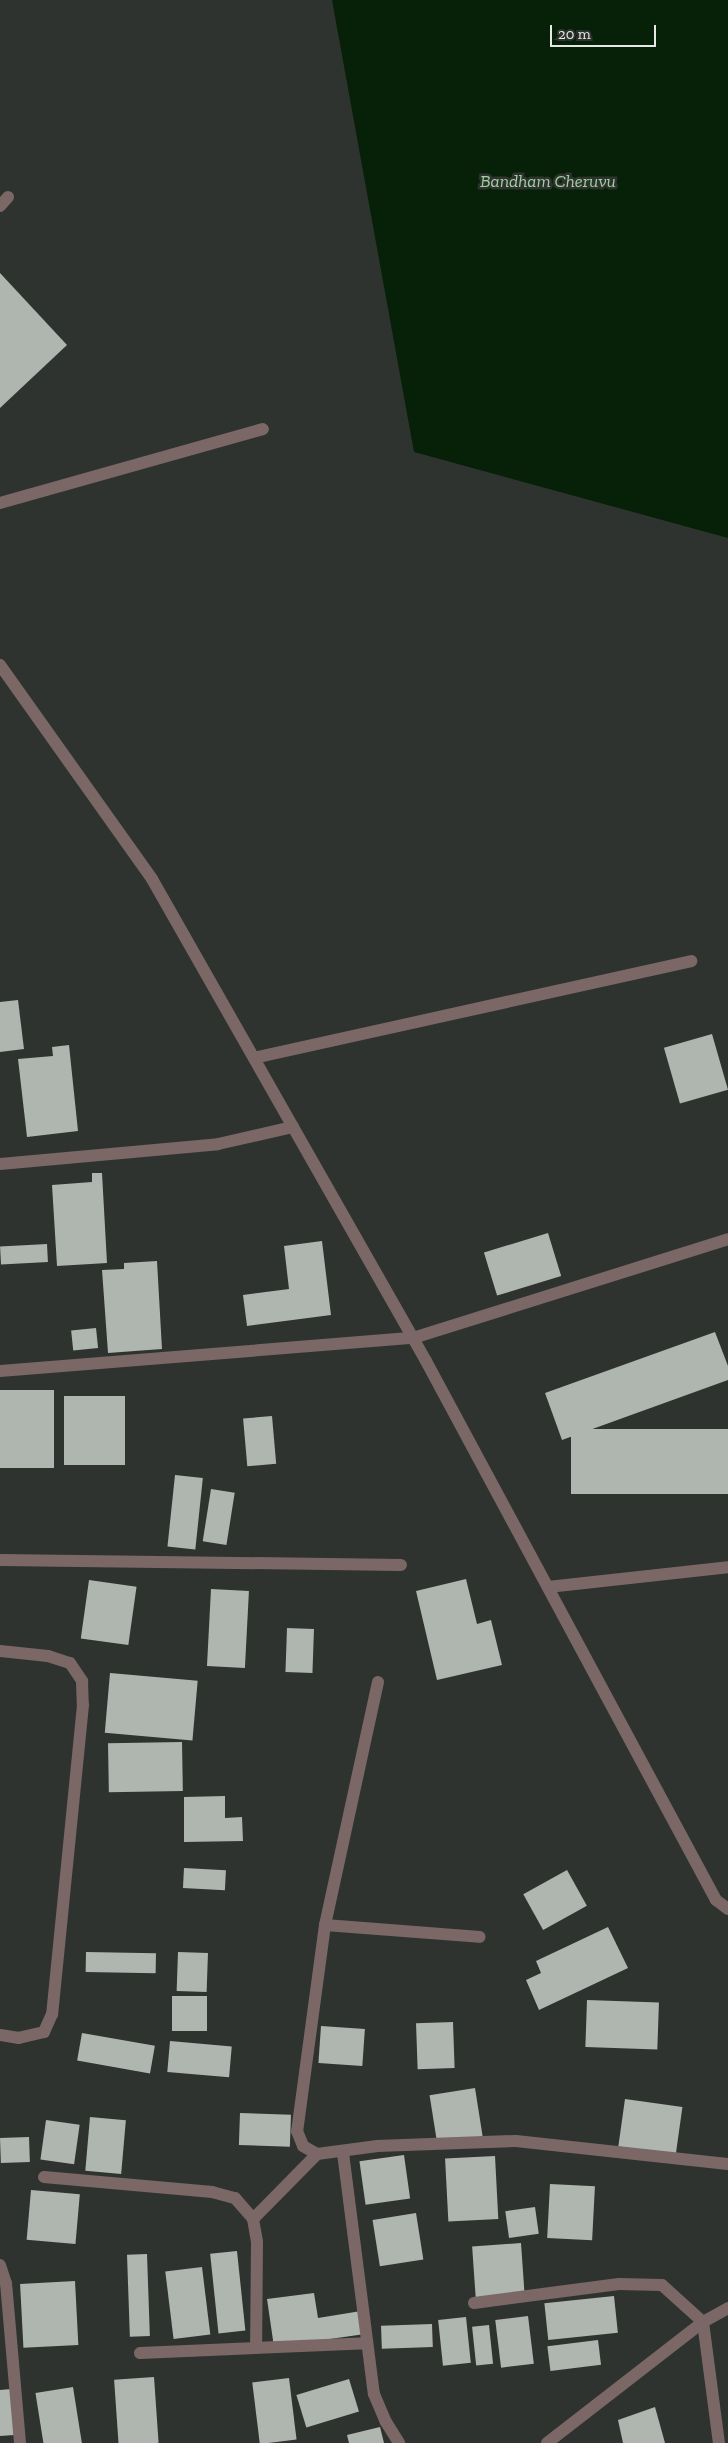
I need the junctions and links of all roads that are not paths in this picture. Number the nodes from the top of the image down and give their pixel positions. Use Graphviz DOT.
graph roads {
  1 [pos="263,429"];
  2 [pos="0,503"];
  3 [pos="0,665"];
  4 [pos="691,961"];
  5 [pos="254,1058"];
  6 [pos="293,1127"];
  7 [pos="0,1164"];
  8 [pos="728,1239"];
  9 [pos="413,1338"];
  10 [pos="0,1371"];
  11 [pos="0,1560"];
  12 [pos="401,1565"];
  13 [pos="728,1567"];
  14 [pos="548,1587"];
  15 [pos="0,1652"];
  16 [pos="378,1682"];
  17 [pos="728,1909"];
  18 [pos="325,1925"];
  19 [pos="480,1937"];
  20 [pos="0,2035"];
  21 [pos="343,2153"];
  22 [pos="317,2154"];
  23 [pos="728,2164"];
  24 [pos="44,2177"];
  25 [pos="253,2219"];
  26 [pos="0,2265"];
  27 [pos="474,2303"];
  28 [pos="728,2308"];
  29 [pos="703,2322"];
  30 [pos="366,2343"];
  31 [pos="256,2348"];
  32 [pos="140,2353"];
  33 [pos="20,2443"];
  34 [pos="399,2443"];
  35 [pos="547,2443"];
  36 [pos="719,2443"];
  1 -- 2 [label="street"];
  3 -- 5 [label="street"];
  4 -- 5 [label="street"];
  5 -- 6 [label="street"];
  6 -- 7 [label="street"];
  6 -- 9 [label="street"];
  8 -- 9 [label="street"];
  9 -- 10 [label="street"];
  9 -- 14 [label="street"];
  11 -- 12 [label="street"];
  13 -- 14 [label="street"];
  14 -- 17 [label="street"];
  15 -- 20 [label="street"];
  16 -- 18 [label="street"];
  18 -- 19 [label="street"];
  18 -- 22 [label="street"];
  21 -- 22 [label="street"];
  21 -- 23 [label="street"];
  21 -- 30 [label="street"];
  22 -- 25 [label="street"];
  24 -- 25 [label="street"];
  25 -- 31 [label="street"];
  26 -- 33 [label="street"];
  27 -- 29 [label="street"];
  28 -- 29 [label="street"];
  29 -- 35 [label="street"];
  29 -- 36 [label="street"];
  30 -- 31 [label="street"];
  30 -- 34 [label="street"];
  31 -- 32 [label="street"];
}
